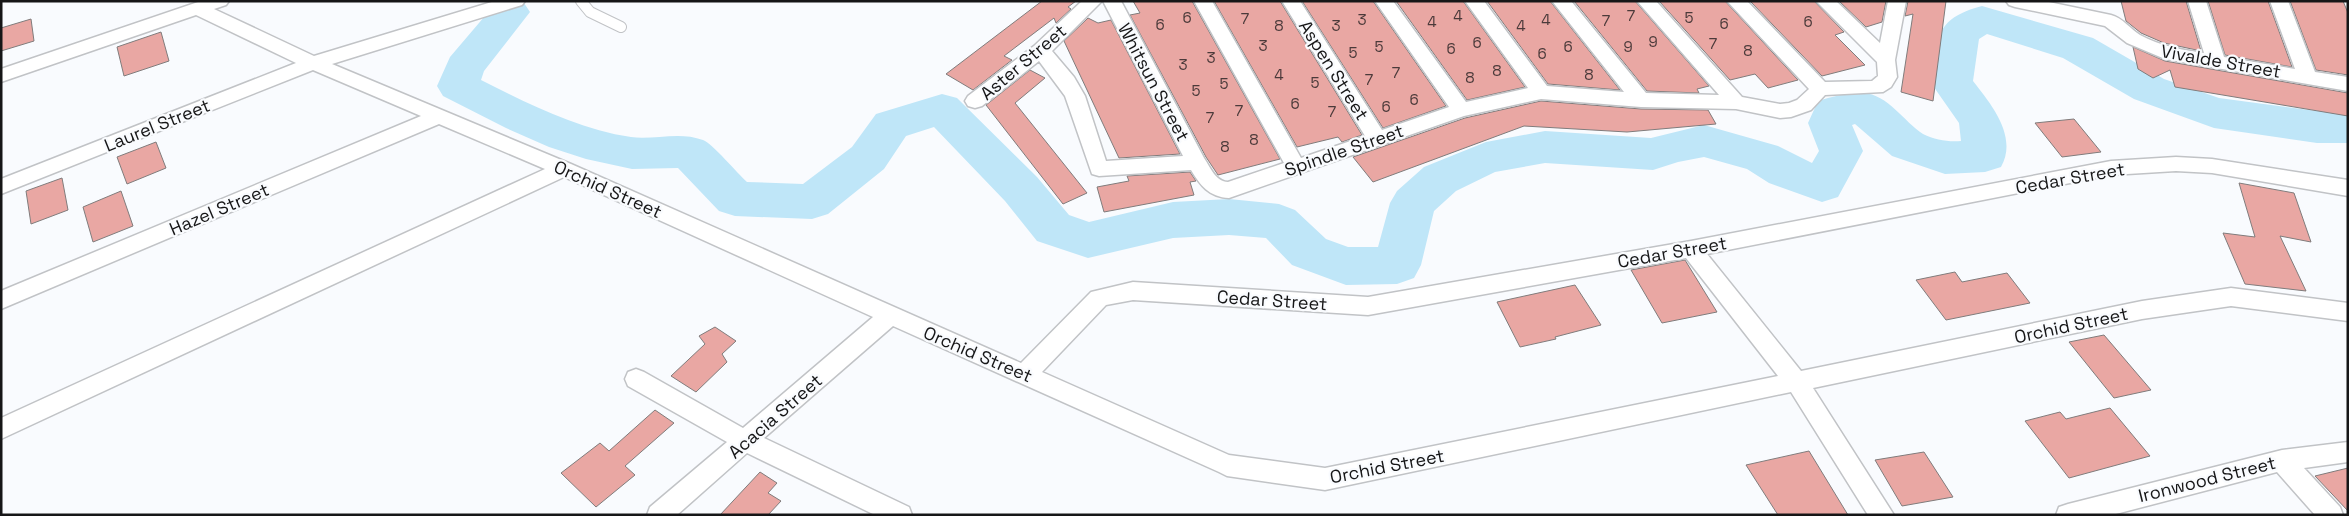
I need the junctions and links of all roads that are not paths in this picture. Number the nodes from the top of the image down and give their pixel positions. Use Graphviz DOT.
graph roads {
  1 [pos="220,1"];
  2 [pos="516,1"];
  3 [pos="581,1"];
  4 [pos="1093,1"];
  5 [pos="1112,1"];
  6 [pos="1203,1"];
  7 [pos="1291,1"];
  8 [pos="1384,1"];
  9 [pos="1474,1"];
  10 [pos="1561,1"];
  11 [pos="1646,1"];
  12 [pos="1736,1"];
  13 [pos="1825,1"];
  14 [pos="1897,1"];
  15 [pos="2015,1"];
  16 [pos="2107,1"];
  17 [pos="2197,1"];
  18 [pos="2278,1"];
  19 [pos="198,9"];
  20 [pos="2111,20"];
  21 [pos="621,27"];
  22 [pos="1041,50"];
  23 [pos="1886,60"];
  24 [pos="2216,62"];
  25 [pos="312,63"];
  26 [pos="1,76"];
  27 [pos="2308,77"];
  28 [pos="2348,84"];
  29 [pos="1820,89"];
  30 [pos="1541,92"];
  31 [pos="1641,100"];
  32 [pos="975,101"];
  33 [pos="1736,102"];
  34 [pos="1461,110"];
  35 [pos="438,117"];
  36 [pos="1377,138"];
  37 [pos="1196,162"];
  38 [pos="1296,166"];
  39 [pos="564,169"];
  40 [pos="1,187"];
  41 [pos="2348,188"];
  42 [pos="1691,248"];
  43 [pos="1,300"];
  44 [pos="2348,312"];
  45 [pos="889,316"];
  46 [pos="1024,374"];
  47 [pos="636,379"];
  48 [pos="1796,383"];
  49 [pos="1,429"];
  50 [pos="746,441"];
  51 [pos="2348,452"];
  52 [pos="2282,460"];
  53 [pos="659,515"];
  54 [pos="900,515"];
  55 [pos="1882,515"];
  56 [pos="2068,515"];
  57 [pos="2331,515"];
  1 -- 19 [label="street"];
  2 -- 25 [label="street, Laurel Street"];
  3 -- 21 [label="lane"];
  4 -- 22 [label="street, Aster Street"];
  5 -- 37 [label="street, Whitsun Street"];
  6 -- 38 [label="street"];
  7 -- 36 [label="street, Aspen Street"];
  8 -- 34 [label="street"];
  9 -- 30 [label="street"];
  10 -- 31 [label="street"];
  11 -- 33 [label="street"];
  12 -- 29 [label="street"];
  13 -- 23 [label="street"];
  14 -- 23 [label="street"];
  15 -- 20 [label="street, Vivalde Street"];
  16 -- 20 [label="street"];
  17 -- 24 [label="street"];
  18 -- 27 [label="street"];
  19 -- 25 [label="street, Orchid Street"];
  19 -- 26 [label="street"];
  20 -- 24 [label="street, Vivalde Street"];
  22 -- 32 [label="street, Aster Street"];
  22 -- 37 [label="street"];
  23 -- 29 [label="street"];
  24 -- 27 [label="street, Vivalde Street"];
  25 -- 35 [label="street, Orchid Street"];
  25 -- 40 [label="street, Laurel Street"];
  27 -- 28 [label="street, Vivalde Street"];
  29 -- 33 [label="street, Spindle Street"];
  30 -- 31 [label="street, Spindle Street"];
  30 -- 34 [label="street, Spindle Street"];
  31 -- 33 [label="street, Spindle Street"];
  34 -- 36 [label="street, Spindle Street"];
  35 -- 39 [label="street, Orchid Street"];
  35 -- 43 [label="street, Hazel Street"];
  36 -- 38 [label="street, Spindle Street"];
  37 -- 38 [label="street, Spindle Street"];
  39 -- 45 [label="street, Orchid Street"];
  39 -- 49 [label="street"];
  41 -- 42 [label="street, Cedar Street"];
  42 -- 46 [label="street, Cedar Street"];
  42 -- 48 [label="street"];
  44 -- 48 [label="street, Orchid Street"];
  45 -- 46 [label="street, Orchid Street"];
  45 -- 50 [label="street, Acacia Street"];
  46 -- 48 [label="street, Orchid Street"];
  47 -- 50 [label="street"];
  48 -- 55 [label="street"];
  50 -- 53 [label="street, Acacia Street"];
  50 -- 54 [label="street"];
  51 -- 52 [label="street, Ironwood Street"];
  52 -- 56 [label="street, Ironwood Street"];
  52 -- 57 [label="street"];
}
